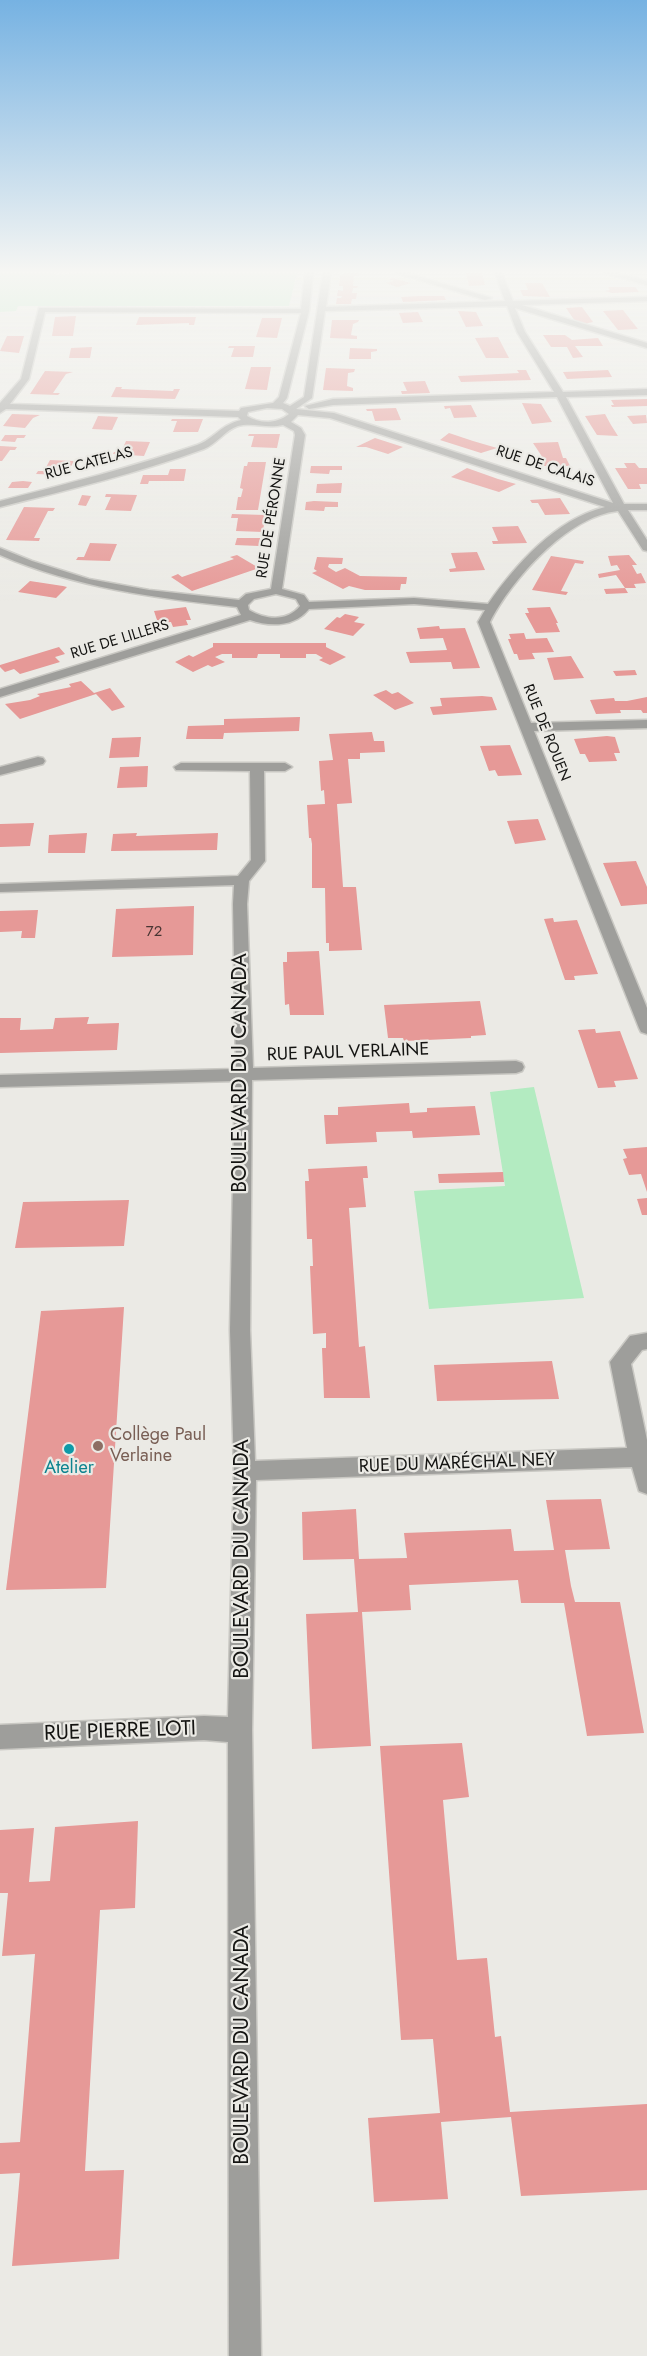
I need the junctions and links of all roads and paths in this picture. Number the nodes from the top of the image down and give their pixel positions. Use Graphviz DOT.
graph roads {
  1 [pos="22,383"];
  2 [pos="287,383"];
  3 [pos="310,383"];
  4 [pos="553,383"];
  5 [pos="647,392"];
  6 [pos="560,395"];
  7 [pos="276,405"];
  8 [pos="1,408"];
  9 [pos="292,410"];
  10 [pos="244,417"];
  11 [pos="285,422"];
  12 [pos="0,504"];
  13 [pos="647,507"];
  14 [pos="621,508"];
  15 [pos="647,520"];
  16 [pos="647,548"];
  17 [pos="0,551"];
  18 [pos="276,591"];
  19 [pos="242,604"];
  20 [pos="306,606"];
  21 [pos="490,607"];
  22 [pos="250,616"];
  23 [pos="0,693"];
  24 [pos="647,724"];
  25 [pos="525,727"];
  26 [pos="38,761"];
  27 [pos="181,767"];
  28 [pos="257,767"];
  29 [pos="285,767"];
  30 [pos="0,771"];
  31 [pos="242,880"];
  32 [pos="0,888"];
  33 [pos="647,1028"];
  34 [pos="516,1067"];
  35 [pos="245,1075"];
  36 [pos="0,1081"];
  37 [pos="647,1341"];
  38 [pos="640,1457"];
  39 [pos="245,1471"];
  40 [pos="647,1484"];
  41 [pos="240,1730"];
  42 [pos="0,1737"];
  43 [pos="245,2356"];
  1 -- 8 [label="street"];
  2 -- 7 [label="street"];
  3 -- 9 [label="street"];
  4 -- 6 [label="street"];
  5 -- 6 [label="street"];
  6 -- 9 [label="street"];
  6 -- 14 [label="street"];
  7 -- 9 [label="street, RUE DE CALAIS"];
  7 -- 10 [label="street"];
  8 -- 10 [label="street"];
  9 -- 11 [label="street"];
  9 -- 14 [label="street, RUE DE CALAIS"];
  10 -- 11 [label="street"];
  10 -- 12 [label="street, RUE CATELAS"];
  11 -- 18 [label="street, RUE DE PÉRONNE"];
  13 -- 14 [label="street"];
  14 -- 15 [label="street, RUE DE CALAIS"];
  14 -- 16 [label="street"];
  14 -- 21 [label="street"];
  17 -- 19 [label="street"];
  18 -- 19 [label="street"];
  18 -- 20 [label="street"];
  19 -- 22 [label="street"];
  20 -- 21 [label="street"];
  20 -- 22 [label="street"];
  21 -- 25 [label="street, RUE DE ROUEN"];
  22 -- 23 [label="street, RUE DE LILLERS"];
  24 -- 25 [label="street"];
  25 -- 33 [label="street, RUE DE ROUEN"];
  26 -- 30 [label="street"];
  27 -- 28 [label="street"];
  28 -- 29 [label="street"];
  28 -- 31 [label="street, BOULEVARD DU CANADA"];
  31 -- 32 [label="street"];
  31 -- 35 [label="street, BOULEVARD DU CANADA"];
  34 -- 35 [label="street, RUE PAUL VERLAINE"];
  35 -- 36 [label="street, RUE PAUL VERLAINE"];
  35 -- 39 [label="street, BOULEVARD DU CANADA"];
  37 -- 38 [label="street"];
  38 -- 39 [label="street, RUE DU MARÉCHAL NEY"];
  38 -- 40 [label="street"];
  39 -- 41 [label="street, BOULEVARD DU CANADA"];
  41 -- 42 [label="street, RUE PIERRE LOTI"];
  41 -- 43 [label="street, BOULEVARD DU CANADA"];
}
